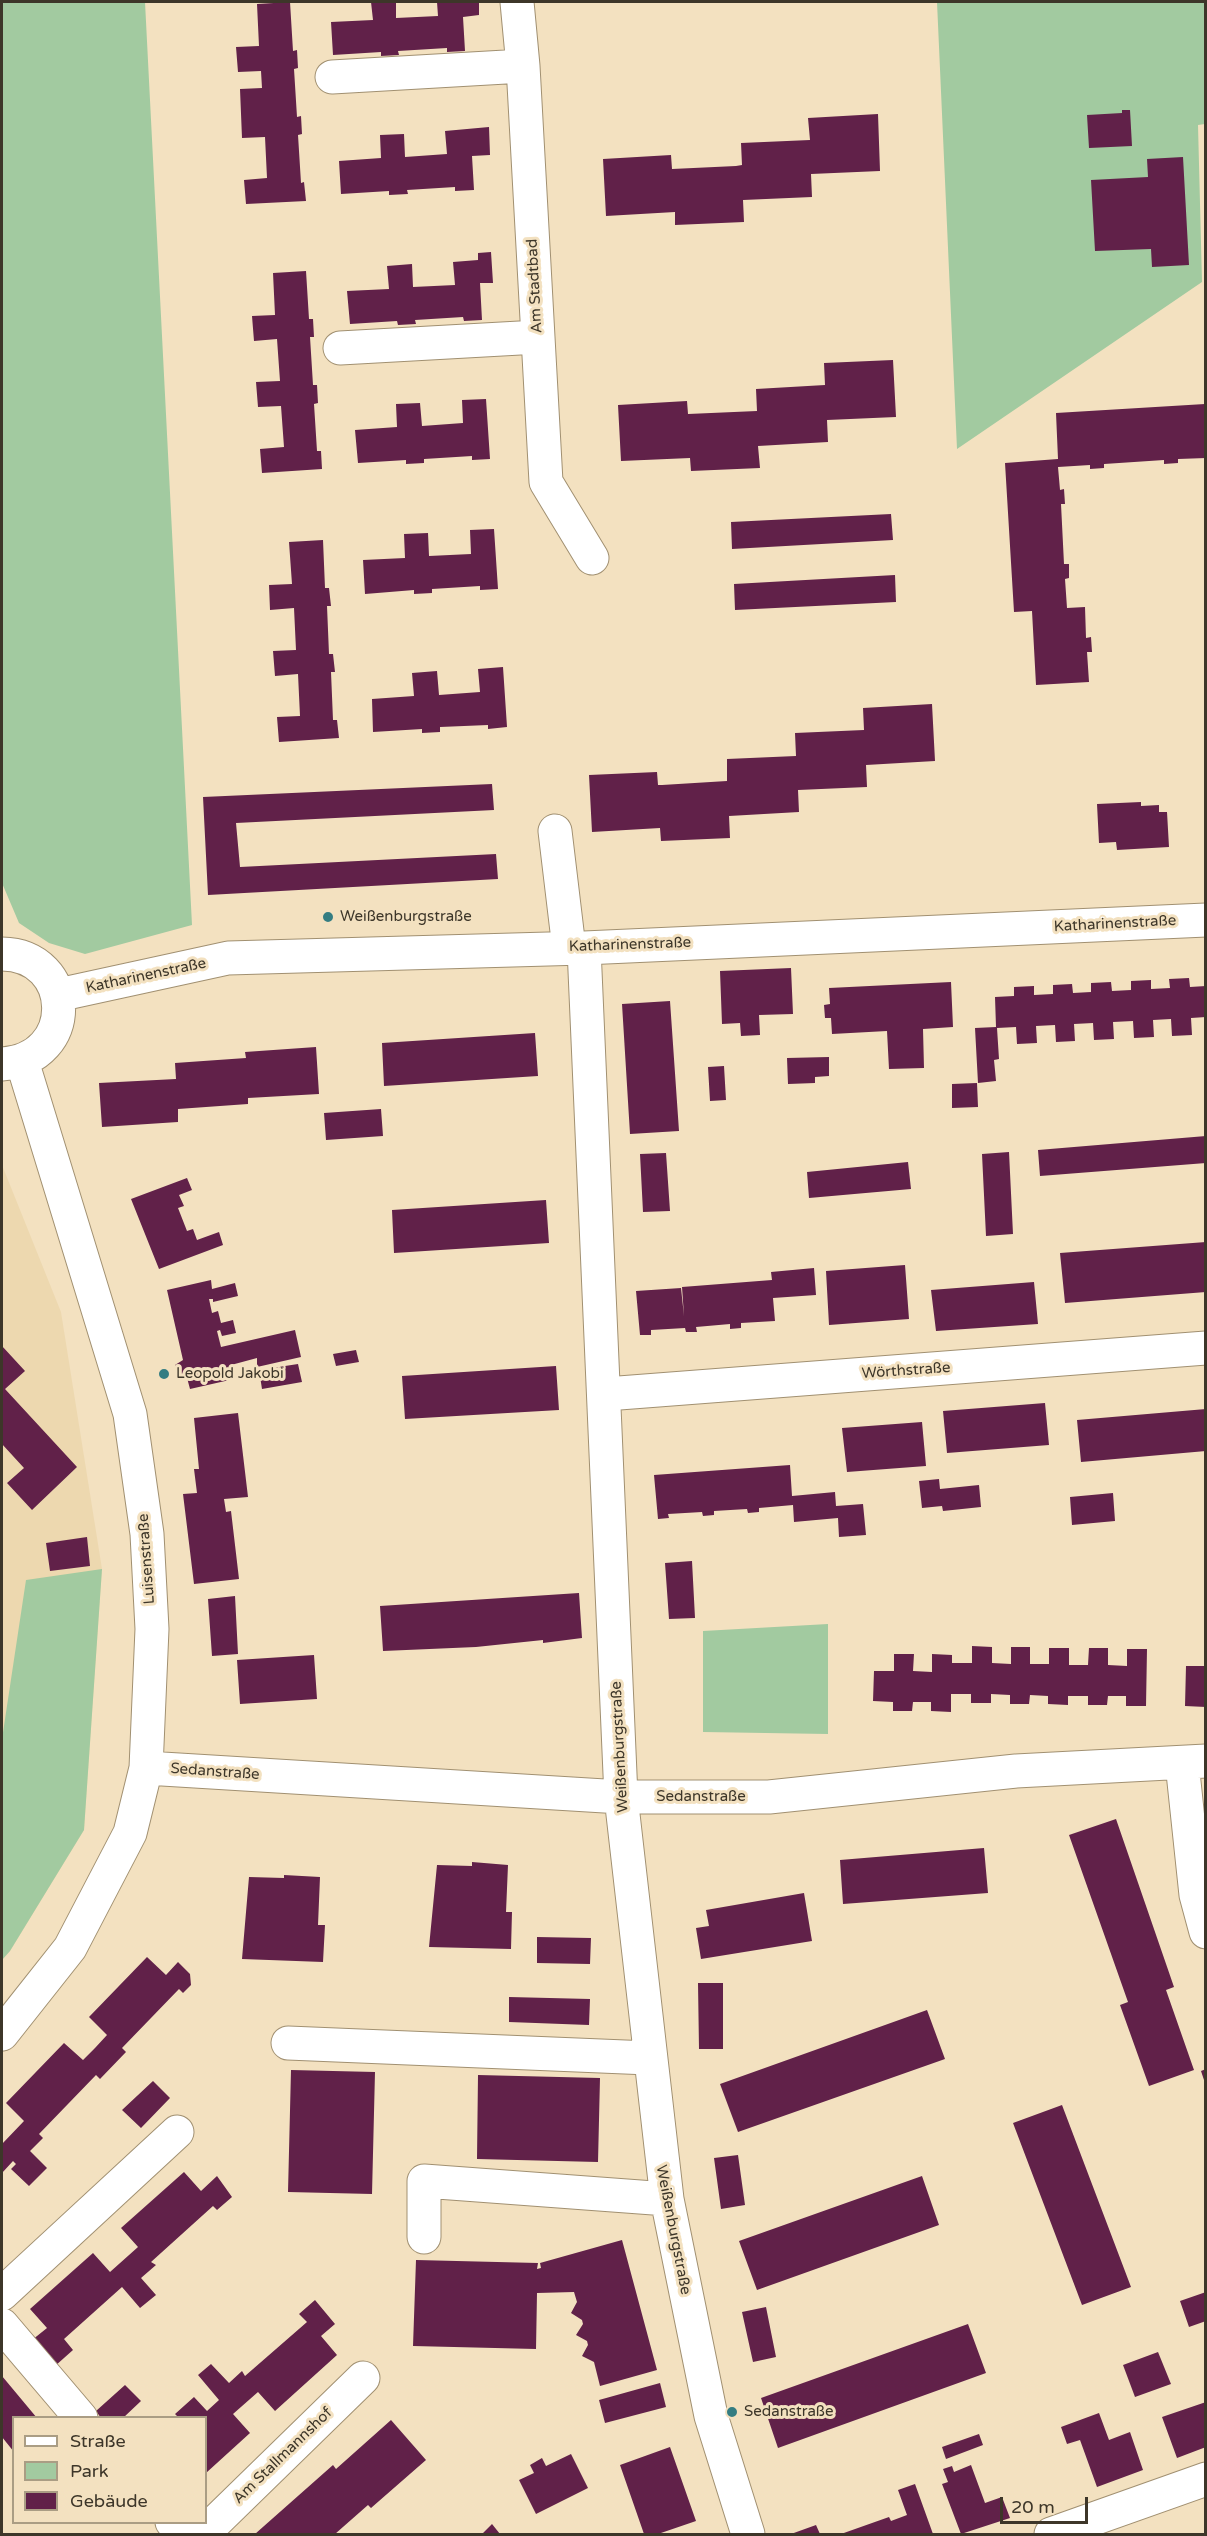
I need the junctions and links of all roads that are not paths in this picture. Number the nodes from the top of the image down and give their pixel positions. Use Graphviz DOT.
graph roads {
  1 [pos="517,2"];
  2 [pos="524,66"];
  3 [pos="333,77"];
  4 [pos="538,337"];
  5 [pos="340,348"];
  6 [pos="592,558"];
  7 [pos="555,831"];
  8 [pos="1206,920"];
  9 [pos="577,948"];
  10 [pos="2,954"];
  11 [pos="58,995"];
  12 [pos="12,1063"];
  13 [pos="1206,1348"];
  14 [pos="606,1394"];
  15 [pos="1194,1762"];
  16 [pos="146,1768"];
  17 [pos="621,1797"];
  18 [pos="1206,1932"];
  19 [pos="2,2034"];
  20 [pos="288,2043"];
  21 [pos="649,2058"];
  22 [pos="177,2132"];
  23 [pos="666,2199"];
  24 [pos="424,2237"];
  25 [pos="2,2294"];
  26 [pos="2,2325"];
  27 [pos="363,2378"];
  28 [pos="79,2416"];
  29 [pos="1206,2479"];
  30 [pos="203,2535"];
  31 [pos="748,2535"];
  32 [pos="1051,2535"];
  1 -- 2 [label="street, Am Stadtbad"];
  2 -- 3 [label="street"];
  2 -- 4 [label="street, Am Stadtbad"];
  4 -- 5 [label="street"];
  4 -- 6 [label="street, Am Stadtbad"];
  7 -- 9 [label="street, Weißenburgstraße"];
  8 -- 9 [label="street, Katharinenstraße"];
  9 -- 11 [label="street, Katharinenstraße"];
  9 -- 14 [label="street, Weißenburgstraße"];
  10 -- 11 [label="street"];
  11 -- 12 [label="street, Luisenstraße"];
  12 -- 16 [label="street, Luisenstraße"];
  13 -- 14 [label="street, Wörthstraße"];
  14 -- 17 [label="street, Weißenburgstraße"];
  15 -- 17 [label="street, Sedanstraße"];
  15 -- 18 [label="street, Sedanstraße"];
  16 -- 17 [label="street, Sedanstraße"];
  16 -- 19 [label="street, Luisenstraße"];
  17 -- 21 [label="street, Weißenburgstraße"];
  20 -- 21 [label="street"];
  21 -- 23 [label="street, Weißenburgstraße"];
  22 -- 25 [label="street"];
  23 -- 24 [label="street"];
  23 -- 31 [label="street, Weißenburgstraße"];
  26 -- 28 [label="street"];
  27 -- 30 [label="street, Am Stallmannshof"];
  29 -- 32 [label="street"];
}
